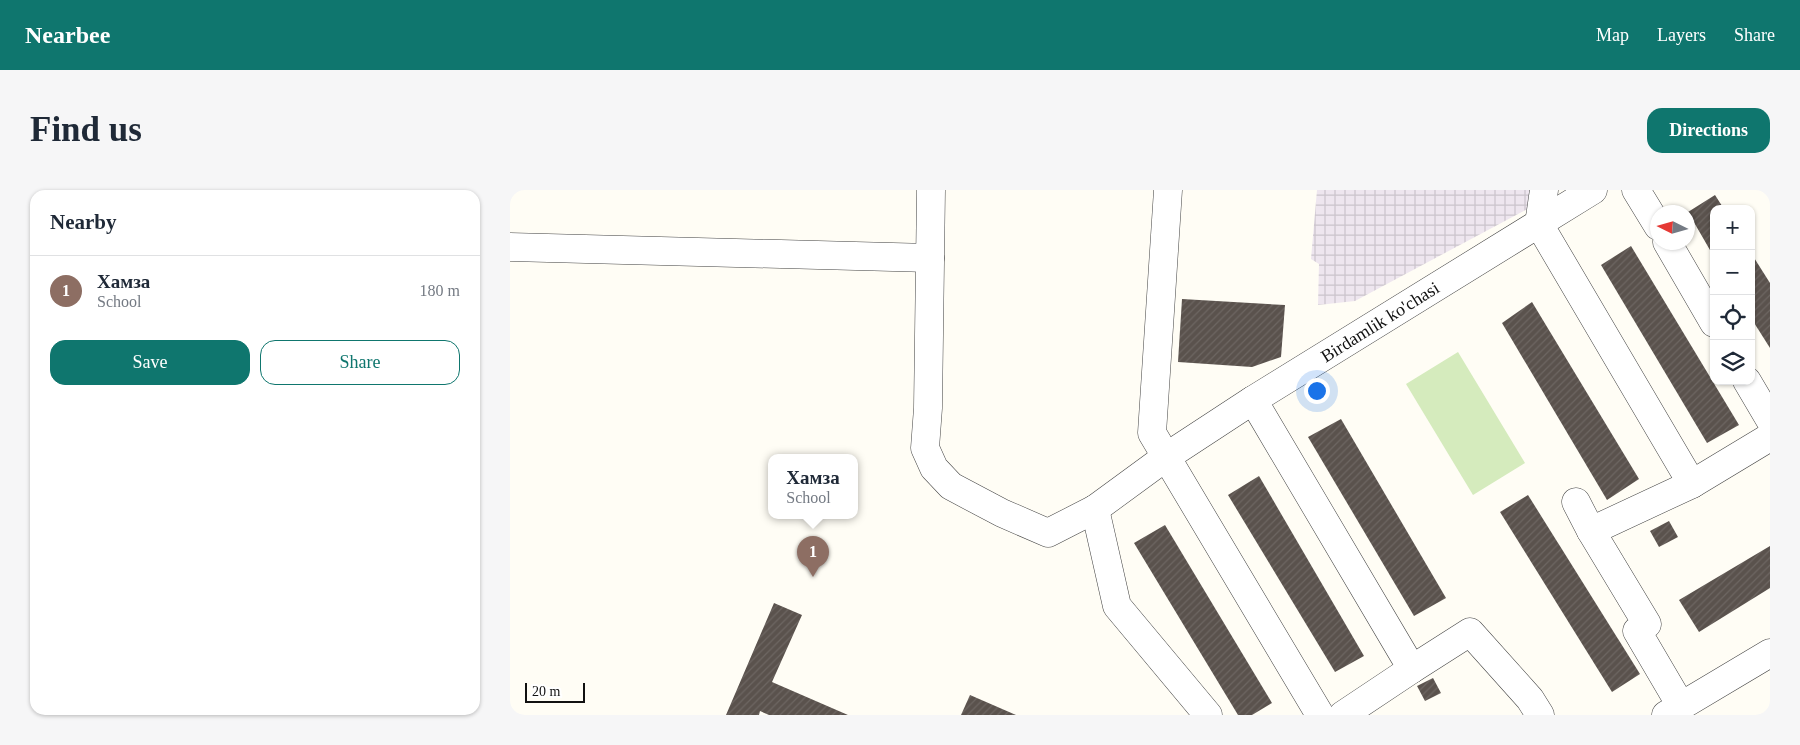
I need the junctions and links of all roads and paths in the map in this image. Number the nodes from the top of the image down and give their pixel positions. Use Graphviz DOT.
graph roads {
  1 [pos="932,190"];
  2 [pos="1168,190"];
  3 [pos="1544,190"];
  4 [pos="1566,190"];
  5 [pos="1591,190"];
  6 [pos="1636,190"];
  7 [pos="1650,213"];
  8 [pos="1539,224"];
  9 [pos="510,247"];
  10 [pos="1672,250"];
  11 [pos="930,258"];
  12 [pos="1710,316"];
  13 [pos="1749,385"];
  14 [pos="1253,400"];
  15 [pos="1770,420"];
  16 [pos="1770,437"];
  17 [pos="1166,457"];
  18 [pos="1692,484"];
  19 [pos="1576,502"];
  20 [pos="1095,509"];
  21 [pos="1591,531"];
  22 [pos="1770,653"];
  23 [pos="1412,670"];
  24 [pos="1674,711"];
  25 [pos="1208,715"];
  26 [pos="1320,715"];
  27 [pos="1343,715"];
  28 [pos="1540,715"];
  1 -- 11 [label="street"];
  2 -- 17 [label="street"];
  3 -- 8 [label="street"];
  4 -- 5 [label="street"];
  5 -- 8 [label="street, Birdamlik ko'chasi"];
  6 -- 7 [label="street"];
  8 -- 14 [label="street, Birdamlik ko'chasi"];
  8 -- 18 [label="street"];
  9 -- 11 [label="street"];
  10 -- 12 [label="street"];
  11 -- 20 [label="street, Birdamlik ko'chasi"];
  13 -- 15 [label="street"];
  14 -- 17 [label="street, Birdamlik ko'chasi"];
  14 -- 23 [label="street"];
  16 -- 18 [label="street"];
  17 -- 20 [label="street, Birdamlik ko'chasi"];
  17 -- 26 [label="street"];
  18 -- 21 [label="street"];
  19 -- 21 [label="street"];
  20 -- 25 [label="street"];
  21 -- 24 [label="street"];
  22 -- 24 [label="street"];
  23 -- 27 [label="street"];
  23 -- 28 [label="street"];
}
